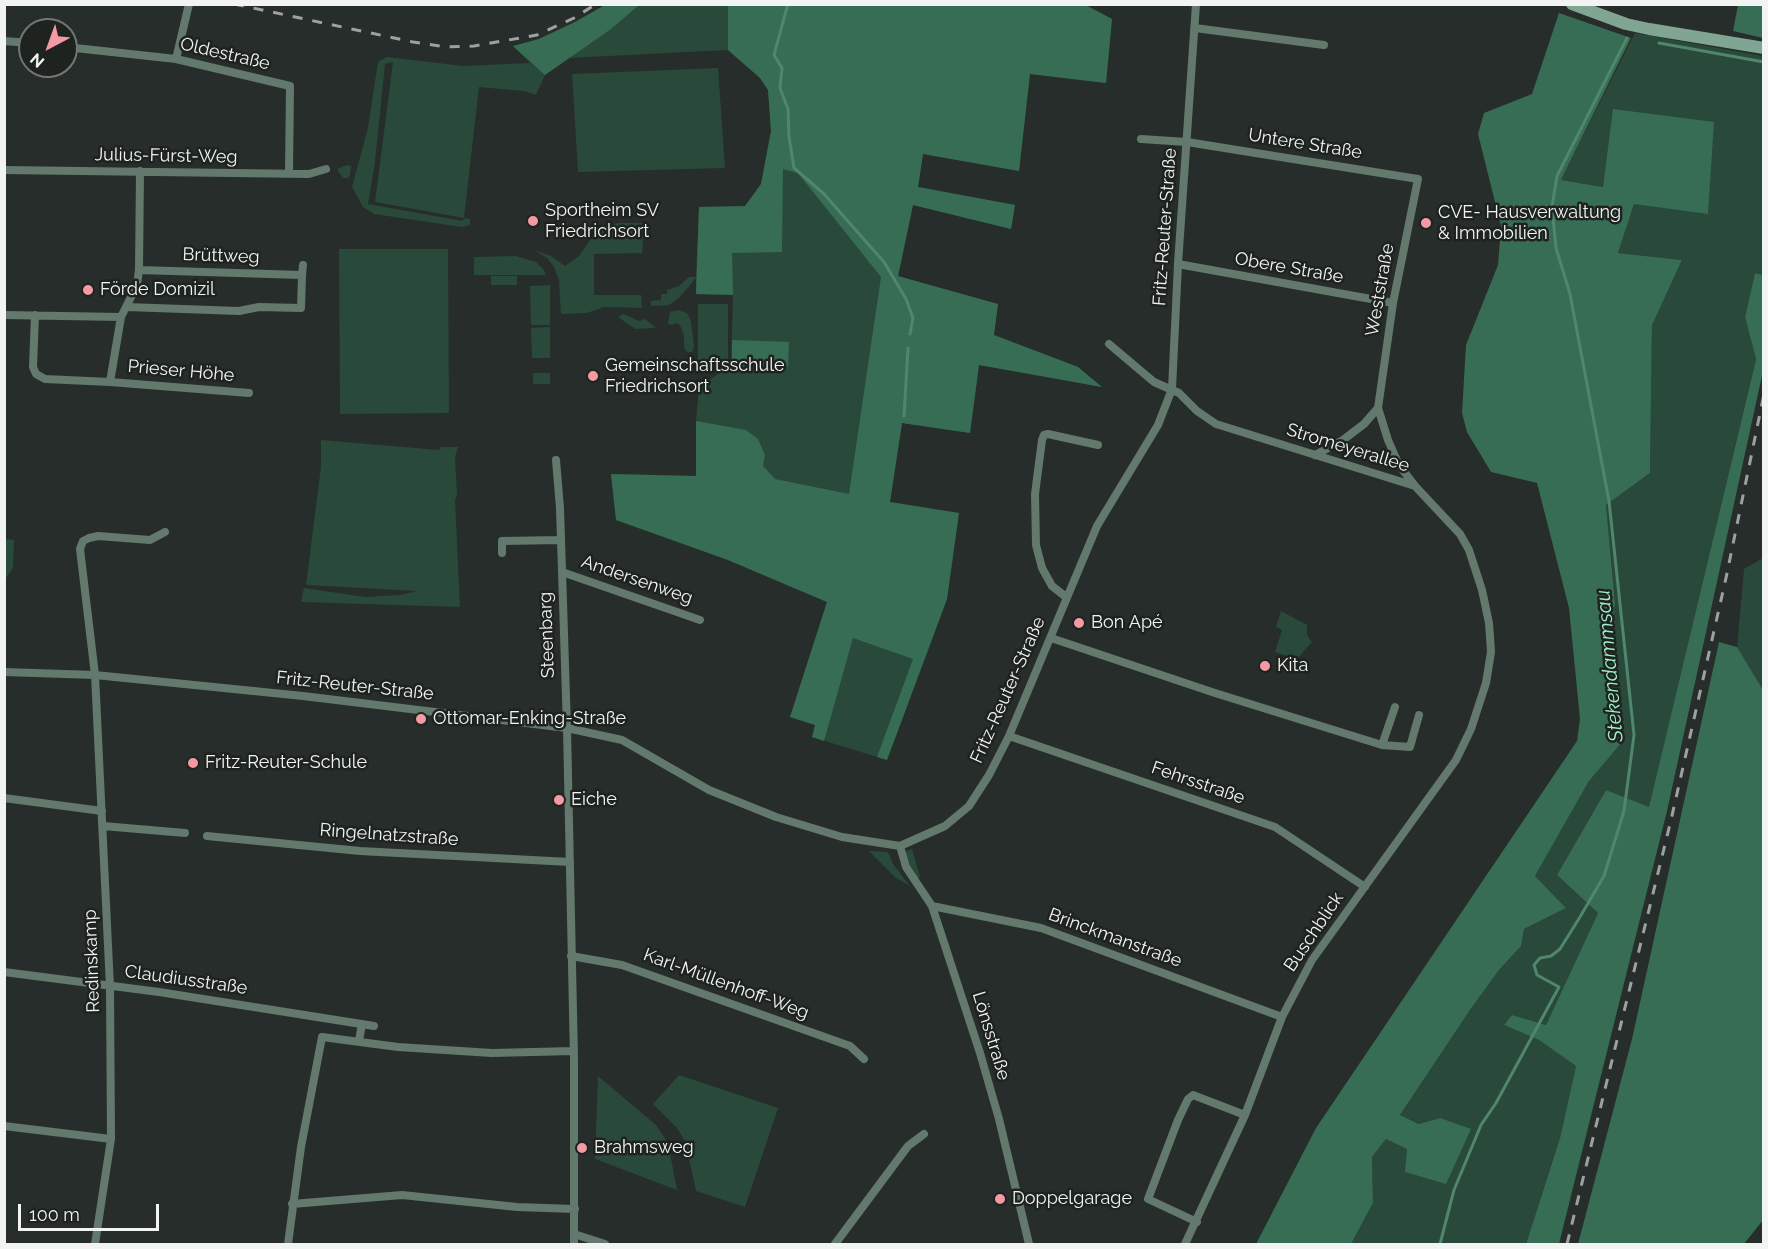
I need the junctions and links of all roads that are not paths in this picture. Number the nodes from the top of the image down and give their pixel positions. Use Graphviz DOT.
graph roads {
  1 [pos="189,4"];
  2 [pos="1196,4"];
  3 [pos="1572,4"];
  4 [pos="1195,28"];
  5 [pos="1324,45"];
  6 [pos="78,48"];
  7 [pos="1764,48"];
  8 [pos="176,59"];
  9 [pos="1142,139"];
  10 [pos="1187,142"];
  11 [pos="326,169"];
  12 [pos="4,170"];
  13 [pos="140,171"];
  14 [pos="289,173"];
  15 [pos="1418,179"];
  16 [pos="1178,264"];
  17 [pos="303,265"];
  18 [pos="139,270"];
  19 [pos="302,275"];
  20 [pos="1393,303"];
  21 [pos="127,307"];
  22 [pos="4,315"];
  23 [pos="35,315"];
  24 [pos="121,317"];
  25 [pos="1109,345"];
  26 [pos="110,382"];
  27 [pos="1172,389"];
  28 [pos="249,393"];
  29 [pos="1378,408"];
  30 [pos="1098,445"];
  31 [pos="1315,455"];
  32 [pos="556,460"];
  33 [pos="1415,486"];
  34 [pos="165,532"];
  35 [pos="560,540"];
  36 [pos="502,553"];
  37 [pos="562,572"];
  38 [pos="1066,597"];
  39 [pos="700,620"];
  40 [pos="1051,638"];
  41 [pos="4,672"];
  42 [pos="95,675"];
  43 [pos="1395,707"];
  44 [pos="1419,714"];
  45 [pos="567,728"];
  46 [pos="1009,736"];
  47 [pos="1382,745"];
  48 [pos="1440,782"];
  49 [pos="4,798"];
  50 [pos="102,811"];
  51 [pos="103,826"];
  52 [pos="185,833"];
  53 [pos="207,836"];
  54 [pos="900,846"];
  55 [pos="570,862"];
  56 [pos="1365,886"];
  57 [pos="932,906"];
  58 [pos="571,957"];
  59 [pos="4,972"];
  60 [pos="110,987"];
  61 [pos="1282,1017"];
  62 [pos="362,1023"];
  63 [pos="374,1026"];
  64 [pos="359,1041"];
  65 [pos="574,1051"];
  66 [pos="864,1059"];
  67 [pos="1245,1116"];
  68 [pos="4,1126"];
  69 [pos="924,1134"];
  70 [pos="111,1139"];
  71 [pos="292,1204"];
  72 [pos="575,1209"];
  73 [pos="1197,1222"];
  74 [pos="574,1234"];
  75 [pos="95,1245"];
  76 [pos="288,1245"];
  77 [pos="574,1245"];
  78 [pos="605,1245"];
  79 [pos="836,1245"];
  80 [pos="1029,1245"];
  81 [pos="1185,1245"];
  1 -- 8 [label="street"];
  2 -- 4 [label="street, Fritz-Reuter-Straße"];
  3 -- 7 [label="street"];
  4 -- 5 [label="street"];
  4 -- 10 [label="street, Fritz-Reuter-Straße"];
  6 -- 8 [label="street, Oldestraße"];
  8 -- 14 [label="street, Oldestraße"];
  9 -- 10 [label="street, Untere Straße"];
  10 -- 15 [label="street, Untere Straße"];
  10 -- 16 [label="street, Fritz-Reuter-Straße"];
  11 -- 14 [label="street, Julius-Fürst-Weg"];
  12 -- 13 [label="street, Julius-Fürst-Weg"];
  13 -- 14 [label="street, Julius-Fürst-Weg"];
  13 -- 18 [label="street"];
  15 -- 20 [label="street, Weststraße"];
  16 -- 20 [label="street, Obere Straße"];
  16 -- 27 [label="street, Fritz-Reuter-Straße"];
  17 -- 19 [label="street"];
  18 -- 19 [label="street, Brüttweg"];
  18 -- 21 [label="street"];
  19 -- 21 [label="street"];
  20 -- 29 [label="street, Weststraße"];
  21 -- 24 [label="street"];
  22 -- 23 [label="street"];
  23 -- 24 [label="street"];
  23 -- 26 [label="street, Prieser Höhe"];
  24 -- 26 [label="street"];
  25 -- 27 [label="street, Stromeyerallee"];
  26 -- 28 [label="street, Prieser Höhe"];
  27 -- 31 [label="street, Stromeyerallee"];
  27 -- 38 [label="street, Fritz-Reuter-Straße"];
  29 -- 31 [label="street"];
  29 -- 33 [label="street, Weststraße"];
  30 -- 38 [label="street"];
  31 -- 33 [label="street, Stromeyerallee"];
  32 -- 35 [label="street, Steenbarg"];
  33 -- 48 [label="street, Stromeyerallee"];
  34 -- 42 [label="street, Redinskamp"];
  35 -- 36 [label="street"];
  35 -- 37 [label="street, Steenbarg"];
  37 -- 39 [label="street, Andersenweg"];
  37 -- 45 [label="street, Steenbarg"];
  38 -- 40 [label="street, Fritz-Reuter-Straße"];
  40 -- 46 [label="street, Fritz-Reuter-Straße"];
  40 -- 47 [label="street"];
  41 -- 42 [label="street, Fritz-Reuter-Straße"];
  42 -- 45 [label="street, Fritz-Reuter-Straße"];
  42 -- 50 [label="street, Redinskamp"];
  43 -- 47 [label="street"];
  44 -- 47 [label="street"];
  45 -- 54 [label="street, Fritz-Reuter-Straße"];
  45 -- 55 [label="street"];
  46 -- 54 [label="street, Fritz-Reuter-Straße"];
  46 -- 56 [label="street, Fehrsstraße"];
  48 -- 56 [label="street, Buschblick"];
  49 -- 50 [label="street"];
  50 -- 51 [label="street, Redinskamp"];
  51 -- 52 [label="street"];
  51 -- 60 [label="street, Redinskamp"];
  53 -- 55 [label="street, Ringelnatzstraße"];
  54 -- 57 [label="street, Lönsstraße"];
  55 -- 58 [label="street"];
  56 -- 61 [label="street, Buschblick"];
  57 -- 61 [label="street, Brinckmanstraße"];
  57 -- 80 [label="street, Lönsstraße"];
  58 -- 65 [label="street"];
  58 -- 66 [label="street, Karl-Müllenhoff-Weg"];
  59 -- 60 [label="street, Claudiusstraße"];
  60 -- 62 [label="street, Claudiusstraße"];
  60 -- 70 [label="street, Redinskamp"];
  61 -- 67 [label="street, Buschblick"];
  62 -- 63 [label="street, Claudiusstraße"];
  62 -- 64 [label="street"];
  64 -- 65 [label="street"];
  64 -- 71 [label="street"];
  65 -- 72 [label="street"];
  67 -- 73 [label="street, Buschblick"];
  67 -- 73 [label="street"];
  68 -- 70 [label="street"];
  69 -- 79 [label="street"];
  70 -- 75 [label="street, Redinskamp"];
  71 -- 72 [label="street"];
  71 -- 76 [label="street"];
  72 -- 74 [label="street"];
  73 -- 81 [label="street, Buschblick"];
  74 -- 77 [label="street"];
  74 -- 78 [label="street"];
}
